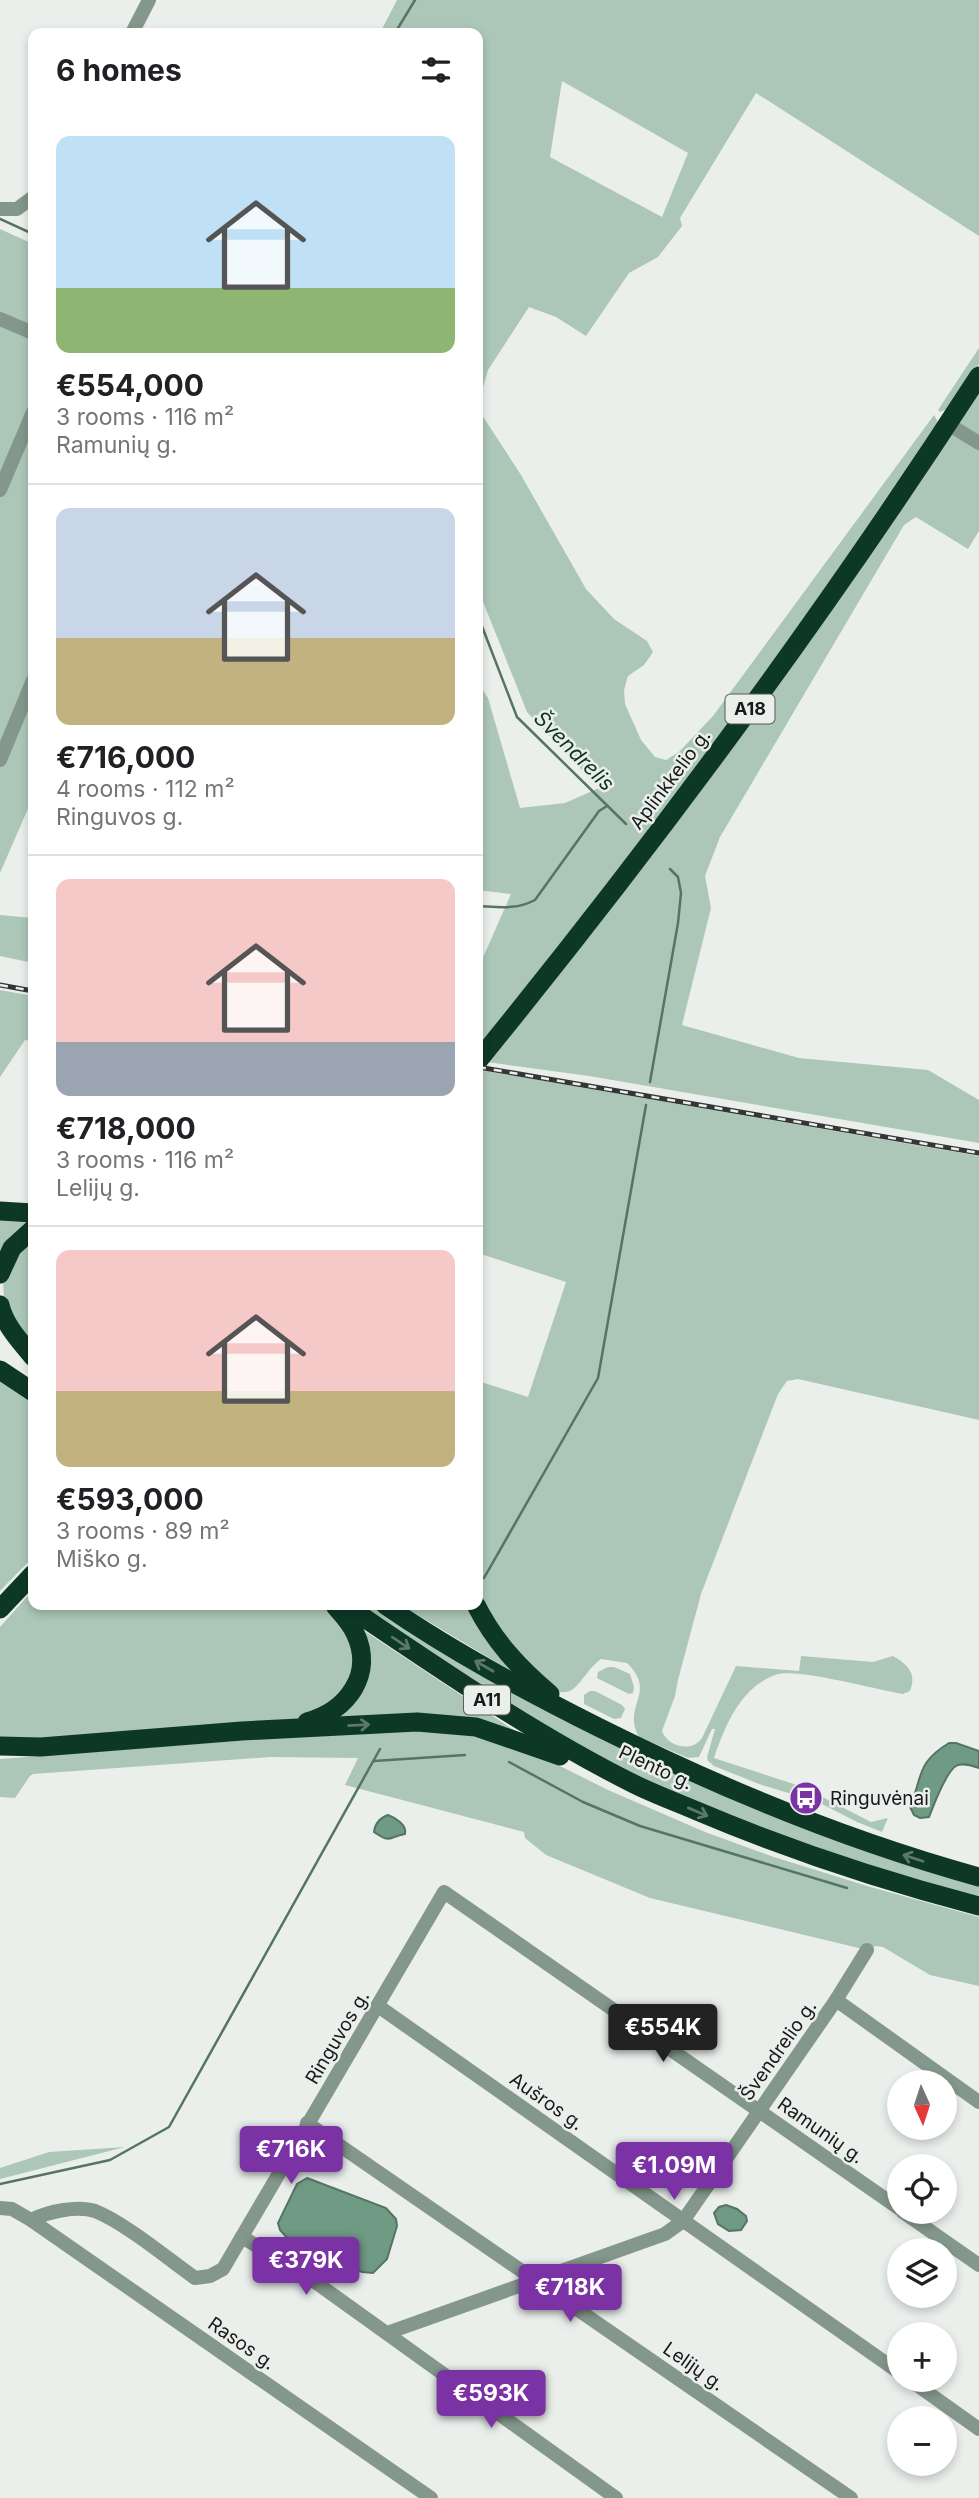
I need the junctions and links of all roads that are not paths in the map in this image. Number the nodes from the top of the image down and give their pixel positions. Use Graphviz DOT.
graph roads {
  1 [pos="149,0"];
  2 [pos="135,28"];
  3 [pos="28,201"];
  4 [pos="0,209"];
  5 [pos="0,319"];
  6 [pos="28,331"];
  7 [pos="979,376"];
  8 [pos="28,424"];
  9 [pos="948,424"];
  10 [pos="979,443"];
  11 [pos="0,490"];
  12 [pos="28,692"];
  13 [pos="0,760"];
  14 [pos="483,1054"];
  15 [pos="0,1210"];
  16 [pos="28,1213"];
  17 [pos="28,1234"];
  18 [pos="0,1274"];
  19 [pos="0,1305"];
  20 [pos="0,1338"];
  21 [pos="28,1353"];
  22 [pos="28,1356"];
  23 [pos="0,1370"];
  24 [pos="28,1389"];
  25 [pos="28,1579"];
  26 [pos="0,1608"];
  27 [pos="338,1610"];
  28 [pos="352,1610"];
  29 [pos="393,1610"];
  30 [pos="479,1610"];
  31 [pos="242,1731"];
  32 [pos="631,1744"];
  33 [pos="0,1746"];
  34 [pos="41,1747"];
  35 [pos="0,1754"];
  36 [pos="635,1785"];
  37 [pos="979,1877"];
  38 [pos="444,1892"];
  39 [pos="979,1906"];
  40 [pos="867,1950"];
  41 [pos="836,2000"];
  42 [pos="378,2006"];
  43 [pos="979,2102"];
  44 [pos="760,2111"];
  45 [pos="307,2123"];
  46 [pos="887,2201"];
  47 [pos="0,2208"];
  48 [pos="31,2220"];
  49 [pos="683,2221"];
  50 [pos="920,2224"];
  51 [pos="242,2237"];
  52 [pos="979,2265"];
  53 [pos="536,2280"];
  54 [pos="387,2333"];
  55 [pos="887,2364"];
  56 [pos="927,2392"];
  57 [pos="979,2429"];
  58 [pos="430,2498"];
  59 [pos="616,2498"];
  60 [pos="851,2498"];
  1 -- 2 [label="street"];
  3 -- 4 [label="street"];
  5 -- 6 [label="street"];
  7 -- 9 [label="highway, Aplinkkelio g. / A18"];
  8 -- 11 [label="street"];
  9 -- 10 [label="street"];
  9 -- 14 [label="highway, Aplinkkelio g. / A18"];
  12 -- 13 [label="street"];
  15 -- 16 [label="highway"];
  17 -- 18 [label="highway"];
  19 -- 21 [label="highway"];
  20 -- 22 [label="highway"];
  23 -- 24 [label="highway"];
  25 -- 26 [label="highway"];
  27 -- 31 [label="highway"];
  28 -- 36 [label="highway, Plento g. / A11, one-way"];
  32 -- 29 [label="highway, Plento g. / A11, one-way"];
  30 -- 32 [label="highway"];
  31 -- 34 [label="highway"];
  31 -- 36 [label="highway, one-way"];
  37 -- 32 [label="highway, Plento g. / A11, one-way"];
  33 -- 34 [label="highway"];
  34 -- 35 [label="highway"];
  36 -- 39 [label="highway, Plento g. / A11, one-way"];
  38 -- 42 [label="street, Ringuvos g."];
  38 -- 44 [label="street, Ramunių g."];
  40 -- 41 [label="street, Švendrelio g."];
  41 -- 43 [label="street"];
  41 -- 44 [label="street, Švendrelio g."];
  42 -- 45 [label="street, Ringuvos g."];
  42 -- 49 [label="street, Aušros g."];
  44 -- 46 [label="street, Ramunių g."];
  44 -- 49 [label="street, Švendrelio g."];
  45 -- 51 [label="street, Ringuvos g."];
  45 -- 53 [label="street, Lelijų g."];
  47 -- 48 [label="street, Rasos g."];
  48 -- 51 [label="street, Ringuvos g."];
  48 -- 58 [label="street, Rasos g."];
  49 -- 53 [label="street, Švendrelio g."];
  49 -- 55 [label="street, Aušros g."];
  50 -- 52 [label="street, Ramunių g."];
  51 -- 54 [label="street"];
  53 -- 54 [label="street, Švendrelio g."];
  53 -- 60 [label="street, Lelijų g."];
  54 -- 59 [label="street"];
  56 -- 57 [label="street"];
}
